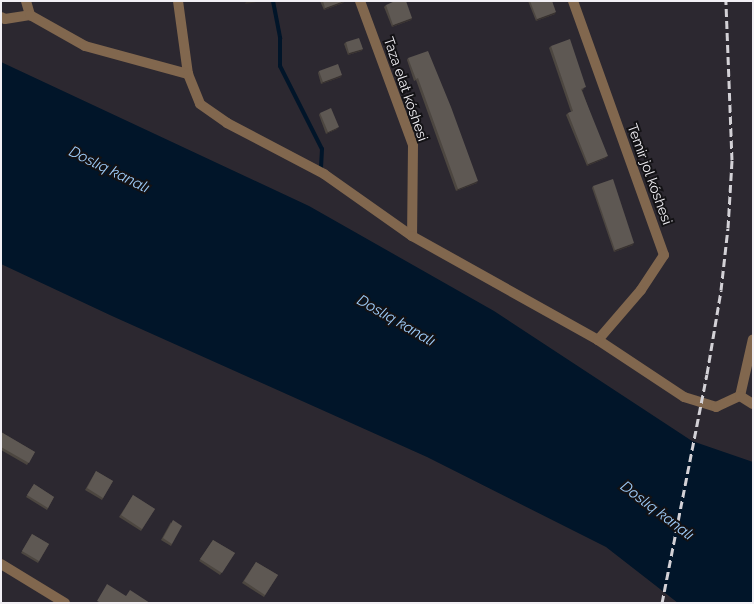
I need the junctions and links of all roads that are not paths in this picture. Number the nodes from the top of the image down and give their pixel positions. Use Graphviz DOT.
graph roads {
  1 [pos="26,1"];
  2 [pos="178,1"];
  3 [pos="360,1"];
  4 [pos="573,1"];
  5 [pos="30,15"];
  6 [pos="1,17"];
  7 [pos="188,74"];
  8 [pos="412,236"];
  9 [pos="753,339"];
  10 [pos="598,340"];
  11 [pos="740,396"];
  12 [pos="753,404"];
  13 [pos="1,564"];
  14 [pos="65,603"];
  1 -- 5 [label="street"];
  2 -- 7 [label="street"];
  3 -- 8 [label="street, Taza elat kóshesi"];
  4 -- 10 [label="street, Temir jol kóshesi"];
  5 -- 6 [label="street"];
  5 -- 7 [label="street"];
  7 -- 8 [label="street"];
  8 -- 10 [label="street"];
  9 -- 11 [label="street"];
  10 -- 11 [label="street"];
  11 -- 12 [label="street"];
  13 -- 14 [label="street"];
}
